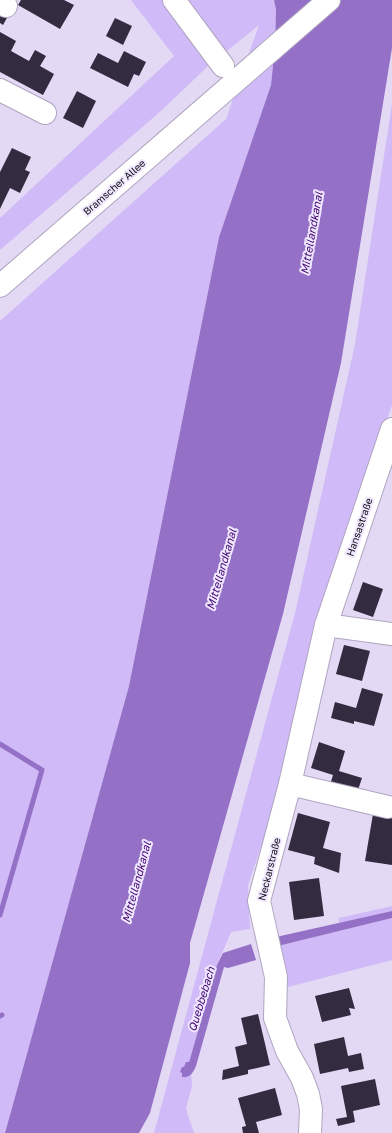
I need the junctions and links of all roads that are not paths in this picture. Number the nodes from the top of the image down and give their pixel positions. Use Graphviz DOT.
graph roads {
  1 [pos="174,0"];
  2 [pos="329,0"];
  3 [pos="223,66"];
  4 [pos="0,90"];
  5 [pos="45,113"];
  6 [pos="0,286"];
  7 [pos="392,429"];
  8 [pos="326,625"];
  9 [pos="392,634"];
  10 [pos="290,784"];
  11 [pos="388,807"];
  12 [pos="310,1133"];
  1 -- 3 [label="street"];
  2 -- 6 [label="street, Bramscher Allee"];
  4 -- 5 [label="street"];
  7 -- 8 [label="street, Hansastraße"];
  8 -- 9 [label="street"];
  8 -- 10 [label="street, Neckarstraße"];
  10 -- 11 [label="street"];
  10 -- 12 [label="street, Neckarstraße"];
}
